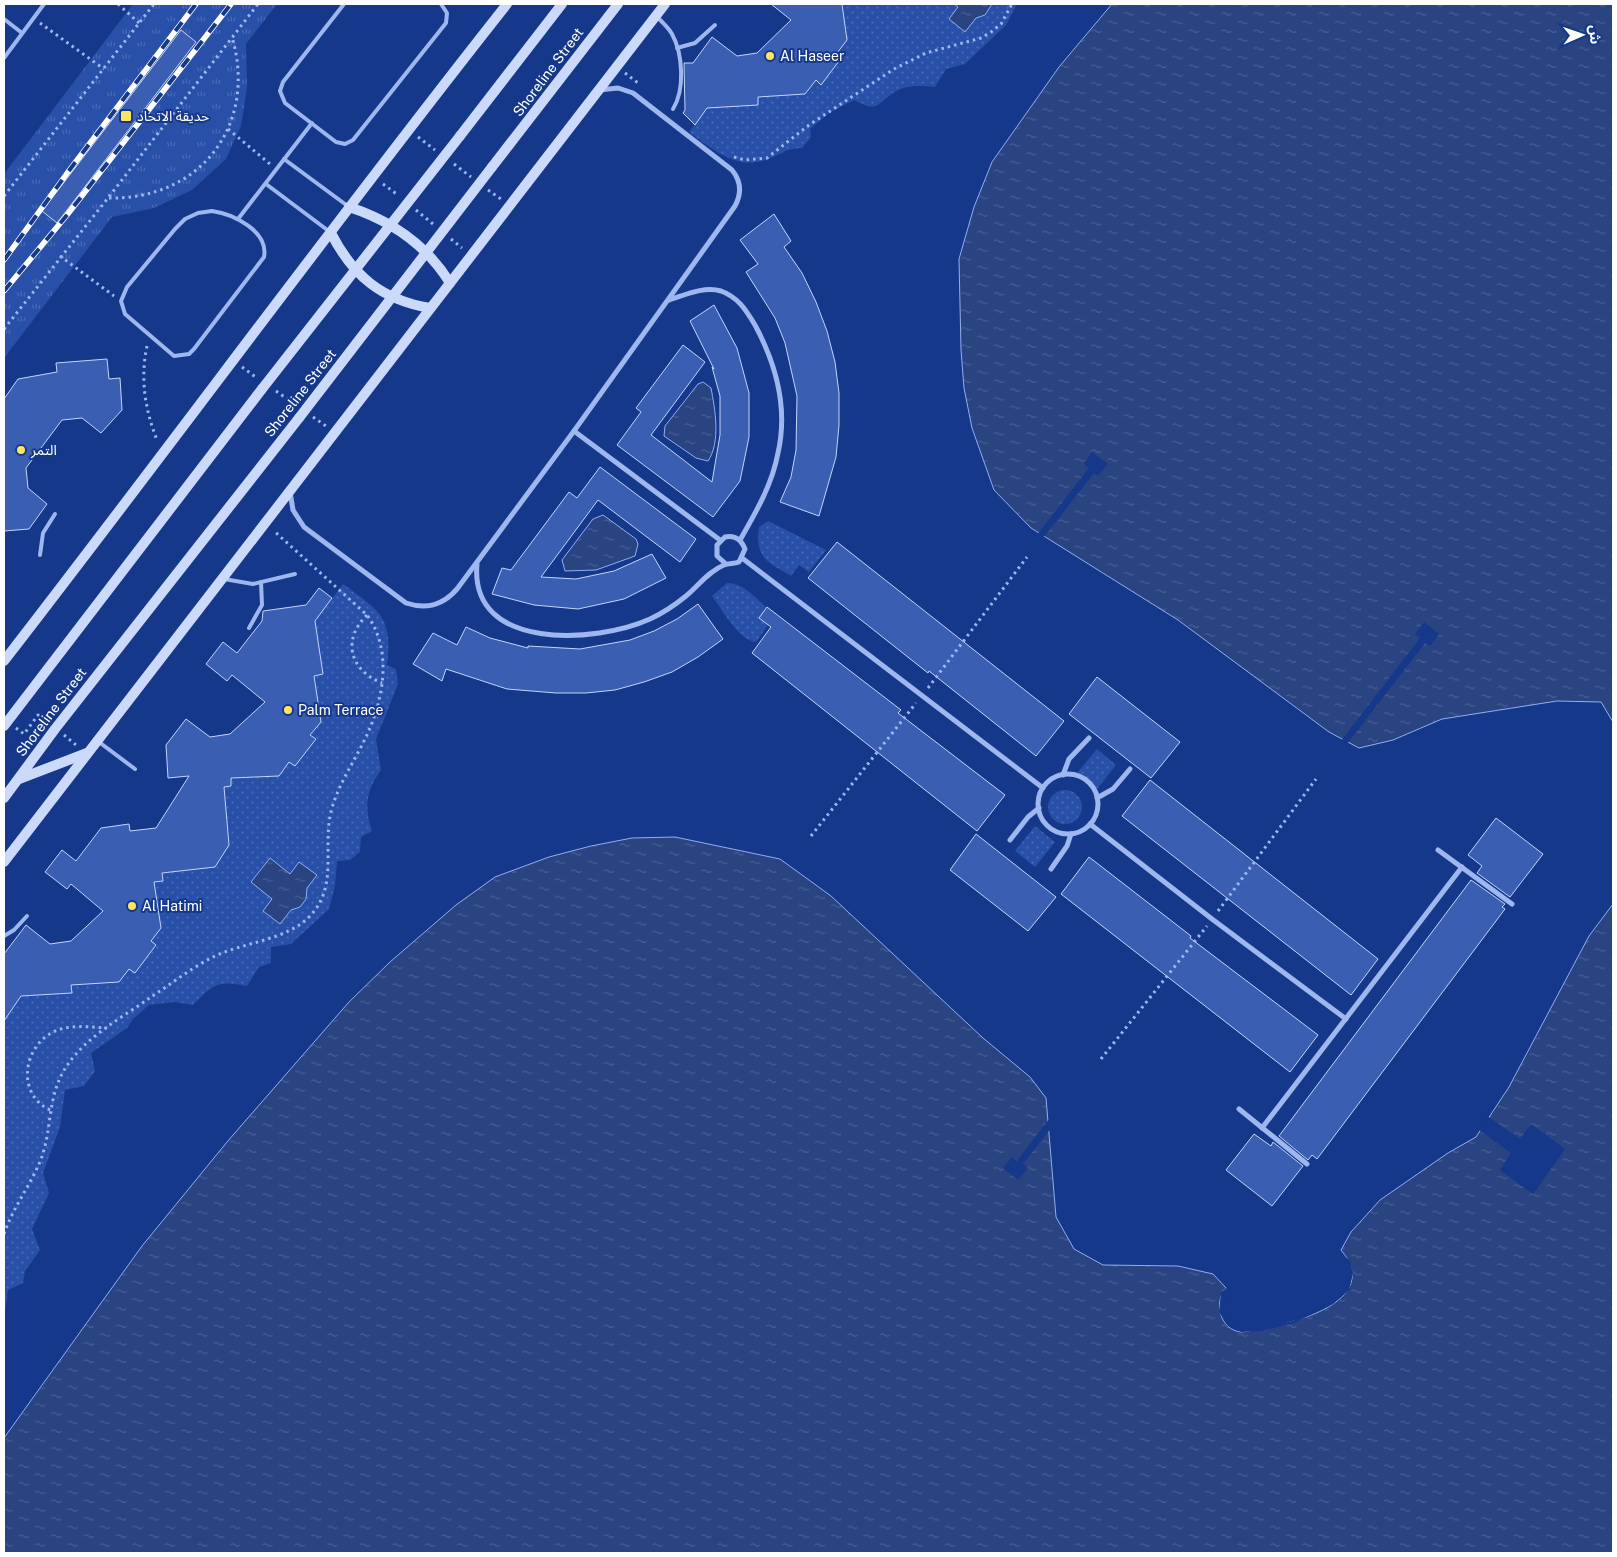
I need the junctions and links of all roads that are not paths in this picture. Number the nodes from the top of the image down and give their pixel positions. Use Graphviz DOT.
graph roads {
  1 [pos="44,4"];
  2 [pos="344,4"];
  3 [pos="441,4"];
  4 [pos="507,4"];
  5 [pos="562,4"];
  6 [pos="618,4"];
  7 [pos="665,4"];
  8 [pos="656,16"];
  9 [pos="4,19"];
  10 [pos="716,25"];
  11 [pos="22,33"];
  12 [pos="677,48"];
  13 [pos="4,58"];
  14 [pos="598,90"];
  15 [pos="673,110"];
  16 [pos="312,123"];
  17 [pos="284,159"];
  18 [pos="266,184"];
  19 [pos="349,207"];
  20 [pos="238,219"];
  21 [pos="331,233"];
  22 [pos="450,283"];
  23 [pos="669,300"];
  24 [pos="430,308"];
  25 [pos="574,431"];
  26 [pos="290,489"];
  27 [pos="55,514"];
  28 [pos="720,540"];
  29 [pos="740,540"];
  30 [pos="40,555"];
  31 [pos="742,558"];
  32 [pos="477,563"];
  33 [pos="726,564"];
  34 [pos="296,574"];
  35 [pos="221,578"];
  36 [pos="261,582"];
  37 [pos="249,628"];
  38 [pos="4,661"];
  39 [pos="6,723"];
  40 [pos="1089,738"];
  41 [pos="97,740"];
  42 [pos="87,753"];
  43 [pos="135,768"];
  44 [pos="1130,769"];
  45 [pos="1063,775"];
  46 [pos="18,779"];
  47 [pos="1042,788"];
  48 [pos="4,798"];
  49 [pos="1097,798"];
  50 [pos="1039,808"];
  51 [pos="1090,824"];
  52 [pos="1071,834"];
  53 [pos="1010,840"];
  54 [pos="1438,850"];
  55 [pos="4,862"];
  56 [pos="1462,867"];
  57 [pos="1051,869"];
  58 [pos="1512,904"];
  59 [pos="27,916"];
  60 [pos="4,936"];
  61 [pos="1346,1019"];
  62 [pos="1239,1109"];
  63 [pos="1262,1128"];
  64 [pos="1307,1164"];
  1 -- 11 [label="lane"];
  2 -- 16 [label="lane"];
  3 -- 16 [label="lane"];
  4 -- 19 [label="street"];
  5 -- 39 [label="street, Shoreline Street, bridge"];
  6 -- 46 [label="street, Shoreline Street, bridge"];
  7 -- 8 [label="street"];
  8 -- 12 [label="lane"];
  8 -- 14 [label="street"];
  9 -- 11 [label="lane"];
  10 -- 12 [label="lane"];
  11 -- 13 [label="lane"];
  12 -- 15 [label="lane"];
  14 -- 22 [label="street"];
  14 -- 23 [label="street"];
  16 -- 17 [label="lane"];
  17 -- 18 [label="lane"];
  17 -- 19 [label="lane"];
  18 -- 20 [label="lane"];
  18 -- 21 [label="lane"];
  19 -- 21 [label="street"];
  19 -- 22 [label="street"];
  20 -- 20 [label="lane"];
  21 -- 24 [label="street"];
  21 -- 38 [label="street"];
  22 -- 24 [label="street"];
  23 -- 25 [label="street"];
  23 -- 29 [label="street"];
  24 -- 26 [label="street"];
  25 -- 28 [label="street"];
  25 -- 32 [label="street"];
  26 -- 32 [label="street"];
  26 -- 35 [label="street"];
  27 -- 30 [label="lane"];
  28 -- 29 [label="street"];
  28 -- 33 [label="street"];
  29 -- 31 [label="street"];
  31 -- 33 [label="street"];
  31 -- 47 [label="street"];
  32 -- 33 [label="street"];
  34 -- 36 [label="lane"];
  35 -- 36 [label="lane"];
  35 -- 41 [label="street"];
  36 -- 37 [label="lane"];
  40 -- 45 [label="street"];
  41 -- 42 [label="street"];
  41 -- 43 [label="lane"];
  42 -- 46 [label="street"];
  42 -- 55 [label="street"];
  44 -- 49 [label="street"];
  45 -- 47 [label="street"];
  45 -- 49 [label="street"];
  46 -- 48 [label="street, Shoreline Street"];
  47 -- 50 [label="street"];
  49 -- 51 [label="street"];
  50 -- 52 [label="street"];
  50 -- 53 [label="street"];
  51 -- 52 [label="street"];
  51 -- 61 [label="street"];
  52 -- 57 [label="street"];
  54 -- 56 [label="street"];
  56 -- 58 [label="street"];
  56 -- 61 [label="street"];
  59 -- 60 [label="lane"];
  61 -- 63 [label="street"];
  62 -- 63 [label="street"];
  63 -- 64 [label="street"];
}
